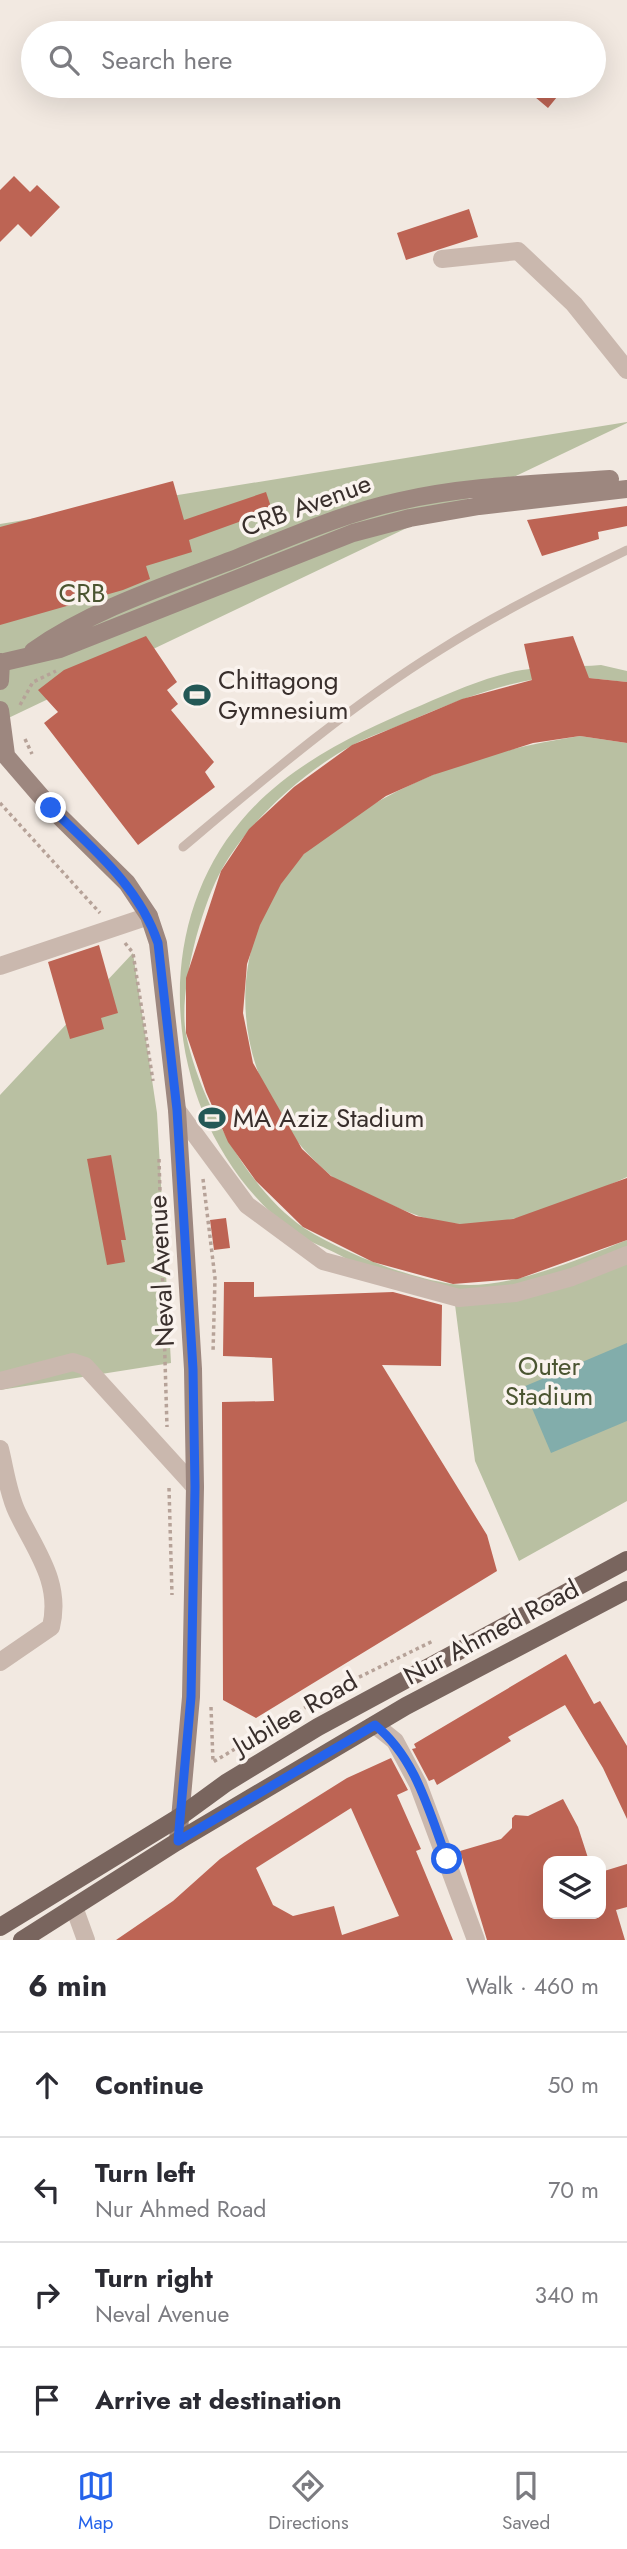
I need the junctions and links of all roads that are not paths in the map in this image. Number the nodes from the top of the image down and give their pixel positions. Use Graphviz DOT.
graph roads {
  1 [pos="442,259"];
  2 [pos="627,370"];
  3 [pos="627,478"];
  4 [pos="627,489"];
  5 [pos="348,515"];
  6 [pos="353,533"];
  7 [pos="627,550"];
  8 [pos="233,559"];
  9 [pos="242,577"];
  10 [pos="25,657"];
  11 [pos="1,669"];
  12 [pos="0,710"];
  13 [pos="3,752"];
  14 [pos="183,847"];
  15 [pos="149,916"];
  16 [pos="0,966"];
  17 [pos="177,1110"];
  18 [pos="627,1255"];
  19 [pos="0,1381"];
  20 [pos="0,1449"];
  21 [pos="195,1487"];
  22 [pos="627,1560"];
  23 [pos="627,1590"];
  24 [pos="0,1662"];
  25 [pos="375,1725"];
  26 [pos="178,1818"];
  27 [pos="178,1841"];
  28 [pos="74,1907"];
  29 [pos="0,1927"];
  30 [pos="22,1940"];
  31 [pos="86,1940"];
  32 [pos="476,1940"];
  1 -- 2 [label="street"];
  3 -- 5 [label="main road, CRB Avenue"];
  4 -- 6 [label="main road, CRB Avenue"];
  5 -- 6 [label="main road"];
  5 -- 8 [label="main road, CRB Avenue"];
  6 -- 9 [label="main road, CRB Avenue"];
  7 -- 14 [label="lane"];
  8 -- 9 [label="main road"];
  8 -- 10 [label="main road, CRB Avenue"];
  9 -- 10 [label="main road, CRB Avenue"];
  10 -- 11 [label="main road, CRB Avenue"];
  12 -- 13 [label="main road, Neval Avenue"];
  13 -- 15 [label="main road, Neval Avenue"];
  15 -- 16 [label="street"];
  15 -- 17 [label="main road, Neval Avenue"];
  17 -- 18 [label="street"];
  17 -- 21 [label="main road, Neval Avenue"];
  19 -- 21 [label="street"];
  20 -- 24 [label="street"];
  21 -- 26 [label="main road, Neval Avenue"];
  22 -- 26 [label="main road, Jubilee Road"];
  23 -- 25 [label="main road, Nur Ahmed Road"];
  25 -- 27 [label="main road, Nur Ahmed Road"];
  25 -- 32 [label="street"];
  26 -- 27 [label="main road, Neval Avenue"];
  26 -- 29 [label="main road, Jubilee Road"];
  27 -- 28 [label="main road, Nur Ahmed Road"];
  28 -- 30 [label="main road, Nur Ahmed Road"];
  28 -- 31 [label="street"];
}
